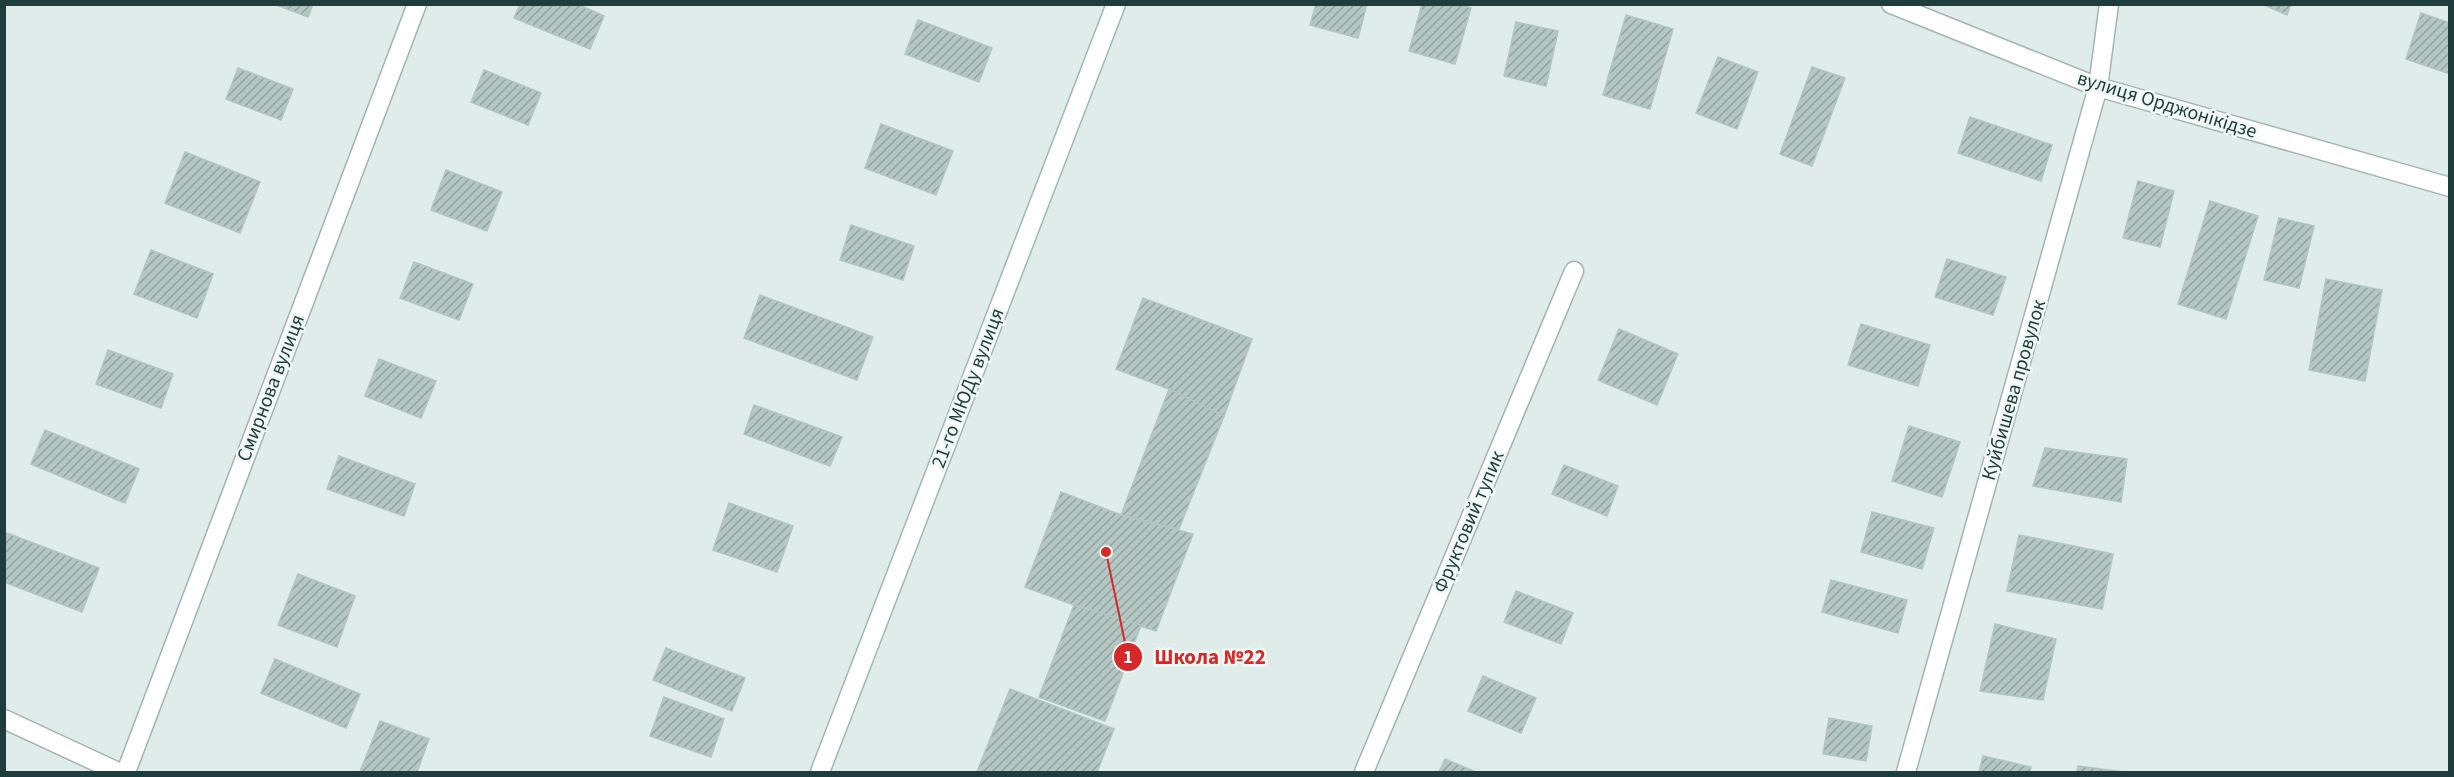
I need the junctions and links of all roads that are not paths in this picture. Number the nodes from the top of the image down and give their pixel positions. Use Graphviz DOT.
graph roads {
  1 [pos="417,4"];
  2 [pos="1116,4"];
  3 [pos="1892,4"];
  4 [pos="2109,4"];
  5 [pos="2098,87"];
  6 [pos="2450,187"];
  7 [pos="1574,271"];
  8 [pos="4,719"];
  9 [pos="118,772"];
  10 [pos="126,772"];
  11 [pos="820,772"];
  12 [pos="1364,772"];
  13 [pos="1906,772"];
  1 -- 10 [label="street, Смирнова вулиця"];
  2 -- 11 [label="street, 21-го МЮДу вулиця"];
  3 -- 5 [label="street, вулиця Орджонікідзе"];
  4 -- 5 [label="street, Куйбишева провулок"];
  5 -- 6 [label="street, вулиця Орджонікідзе"];
  5 -- 13 [label="street, Куйбишева провулок"];
  7 -- 12 [label="street, Фруктовий тупик"];
  8 -- 9 [label="street"];
}
